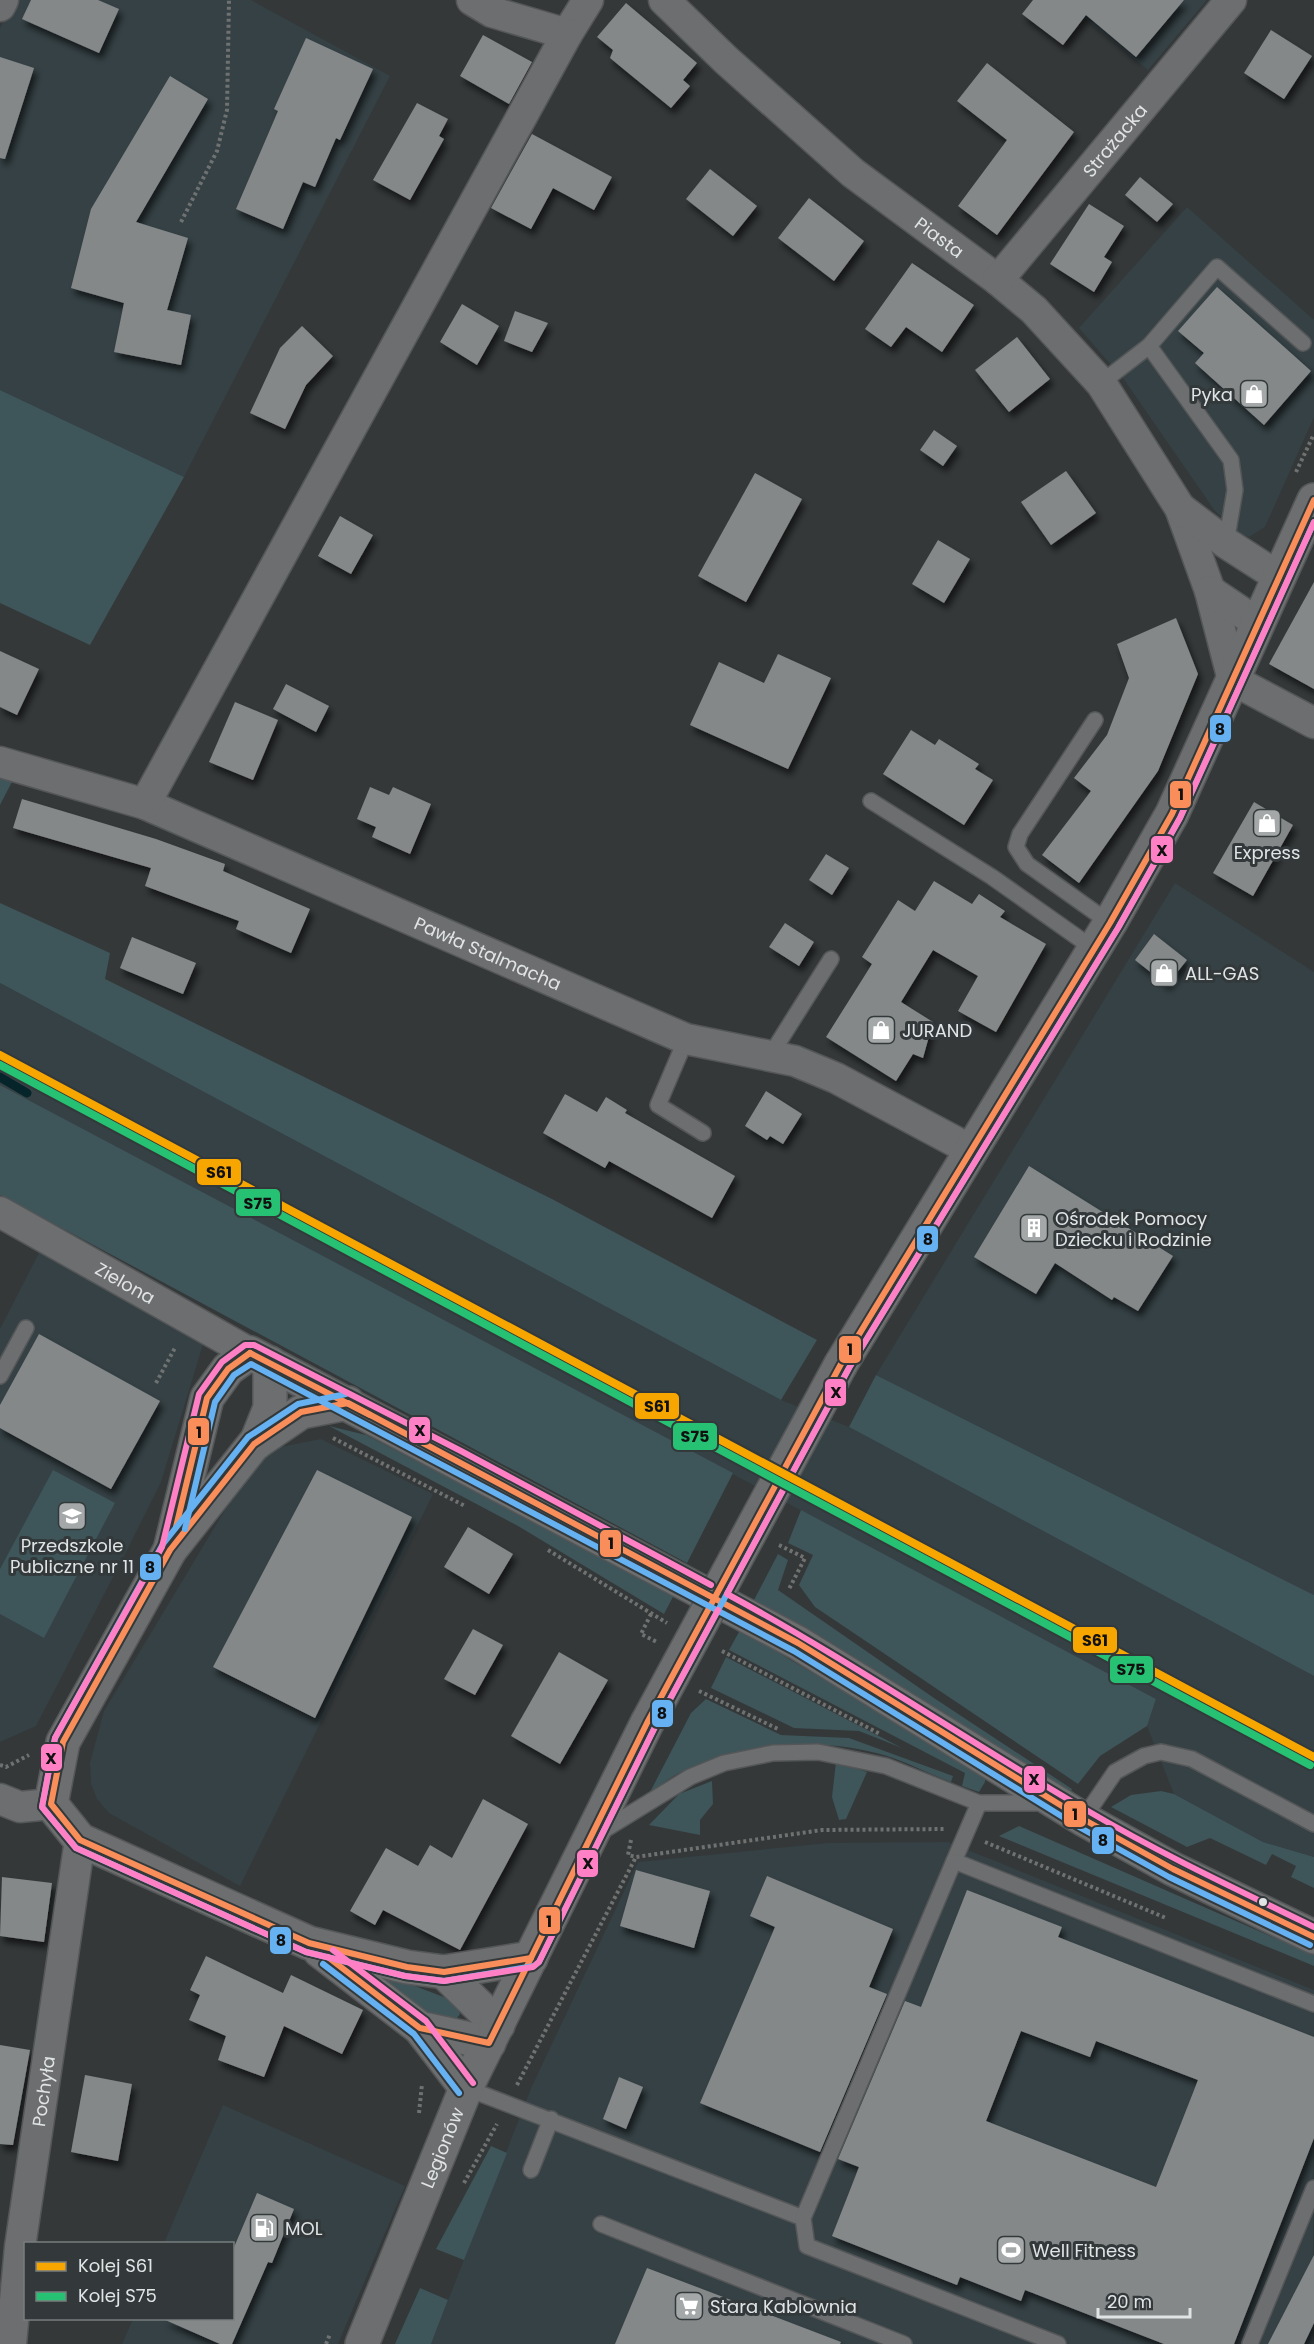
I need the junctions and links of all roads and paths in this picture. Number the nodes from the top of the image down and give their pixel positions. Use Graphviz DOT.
graph roads {
  1 [pos="3,0"];
  2 [pos="229,0"];
  3 [pos="472,0"];
  4 [pos="588,0"];
  5 [pos="664,0"];
  6 [pos="1231,0"];
  7 [pos="0,6"];
  8 [pos="567,34"];
  9 [pos="181,222"];
  10 [pos="998,280"];
  11 [pos="1303,343"];
  12 [pos="1149,346"];
  13 [pos="1101,383"];
  14 [pos="1314,500"];
  15 [pos="1180,508"];
  16 [pos="1226,543"];
  17 [pos="1279,578"];
  18 [pos="1210,591"];
  19 [pos="1259,624"];
  20 [pos="1233,680"];
  21 [pos="1095,720"];
  22 [pos="1314,723"];
  23 [pos="0,762"];
  24 [pos="871,801"];
  25 [pos="145,804"];
  26 [pos="1102,936"];
  27 [pos="831,959"];
  28 [pos="686,1039"];
  29 [pos="770,1056"];
  30 [pos="703,1133"];
  31 [pos="971,1150"];
  32 [pos="0,1212"];
  33 [pos="26,1328"];
  34 [pos="260,1358"];
  35 [pos="0,1377"];
  36 [pos="348,1403"];
  37 [pos="323,1433"];
  38 [pos="256,1443"];
  39 [pos="470,1508"];
  40 [pos="776,1543"];
  41 [pos="542,1546"];
  42 [pos="170,1551"];
  43 [pos="789,1589"];
  44 [pos="651,1614"];
  45 [pos="672,1625"];
  46 [pos="660,1644"];
  47 [pos="715,1647"];
  48 [pos="698,1690"];
  49 [pos="730,1705"];
  50 [pos="884,1736"];
  51 [pos="0,1799"];
  52 [pos="979,1803"];
  53 [pos="51,1804"];
  54 [pos="1071,1811"];
  55 [pos="1314,1824"];
  56 [pos="965,1834"];
  57 [pos="591,1838"];
  58 [pos="80,1840"];
  59 [pos="954,1861"];
  60 [pos="1172,1920"];
  61 [pos="1314,1937"];
  62 [pos="309,1943"];
  63 [pos="531,1958"];
  64 [pos="444,1972"];
  65 [pos="1314,2004"];
  66 [pos="420,2028"];
  67 [pos="493,2034"];
  68 [pos="423,2079"];
  69 [pos="466,2088"];
  70 [pos="508,2102"];
  71 [pos="419,2116"];
  72 [pos="551,2119"];
  73 [pos="531,2170"];
  74 [pos="462,2188"];
  75 [pos="1314,2188"];
  76 [pos="803,2218"];
  77 [pos="602,2224"];
  78 [pos="331,2333"];
  79 [pos="11,2344"];
  80 [pos="326,2344"];
  81 [pos="362,2344"];
  82 [pos="904,2344"];
  83 [pos="1058,2344"];
  84 [pos="1251,2344"];
  1 -- 7 [label="street"];
  2 -- 9 [label="path"];
  3 -- 8 [label="street"];
  4 -- 8 [label="street"];
  5 -- 10 [label="street, Piasta"];
  6 -- 10 [label="street, Strażacka"];
  8 -- 25 [label="street"];
  10 -- 13 [label="street, Piasta"];
  11 -- 12 [label="lane"];
  12 -- 13 [label="lane"];
  12 -- 16 [label="lane"];
  13 -- 15 [label="street, Piasta"];
  14 -- 17 [label="street, Legionów"];
  15 -- 16 [label="street, Piasta"];
  15 -- 18 [label="street, Piasta"];
  16 -- 17 [label="street, Piasta"];
  17 -- 19 [label="street, Legionów"];
  18 -- 19 [label="street"];
  18 -- 20 [label="street, Piasta"];
  19 -- 20 [label="street, Legionów"];
  20 -- 22 [label="street"];
  20 -- 26 [label="street, Legionów"];
  21 -- 26 [label="lane"];
  23 -- 25 [label="street, Pawła Stalmacha"];
  24 -- 26 [label="lane"];
  25 -- 28 [label="street, Pawła Stalmacha"];
  26 -- 31 [label="street, Legionów"];
  27 -- 29 [label="lane"];
  28 -- 29 [label="street, Pawła Stalmacha"];
  28 -- 30 [label="lane"];
  29 -- 31 [label="street, Pawła Stalmacha"];
  31 -- 57 [label="street, Legionów, bridge"];
  32 -- 34 [label="street, Zielona"];
  33 -- 35 [label="lane"];
  34 -- 36 [label="street"];
  34 -- 38 [label="street"];
  34 -- 42 [label="street"];
  36 -- 38 [label="street"];
  36 -- 54 [label="street"];
  37 -- 39 [label="path"];
  38 -- 42 [label="street"];
  40 -- 43 [label="path"];
  41 -- 44 [label="path"];
  42 -- 53 [label="street"];
  44 -- 45 [label="path"];
  44 -- 46 [label="path"];
  47 -- 50 [label="path"];
  48 -- 49 [label="path"];
  51 -- 53 [label="street"];
  52 -- 54 [label="lane"];
  52 -- 56 [label="lane"];
  52 -- 57 [label="lane"];
  53 -- 58 [label="street"];
  54 -- 55 [label="lane"];
  54 -- 61 [label="street"];
  56 -- 59 [label="lane"];
  56 -- 60 [label="path"];
  56 -- 70 [label="path"];
  57 -- 63 [label="street, Legionów"];
  58 -- 62 [label="street"];
  58 -- 79 [label="street, Pochyła"];
  59 -- 65 [label="lane"];
  59 -- 76 [label="lane"];
  62 -- 64 [label="street"];
  62 -- 66 [label="street"];
  63 -- 64 [label="street"];
  63 -- 67 [label="street, Legionów"];
  64 -- 67 [label="street"];
  66 -- 67 [label="street"];
  66 -- 69 [label="street"];
  67 -- 69 [label="street, Legionów"];
  68 -- 71 [label="path"];
  69 -- 70 [label="lane"];
  69 -- 81 [label="street, Legionów"];
  70 -- 72 [label="lane"];
  70 -- 74 [label="path"];
  72 -- 73 [label="lane"];
  72 -- 76 [label="lane"];
  75 -- 84 [label="lane"];
  76 -- 83 [label="lane"];
  77 -- 82 [label="lane"];
  78 -- 80 [label="path"];
}
